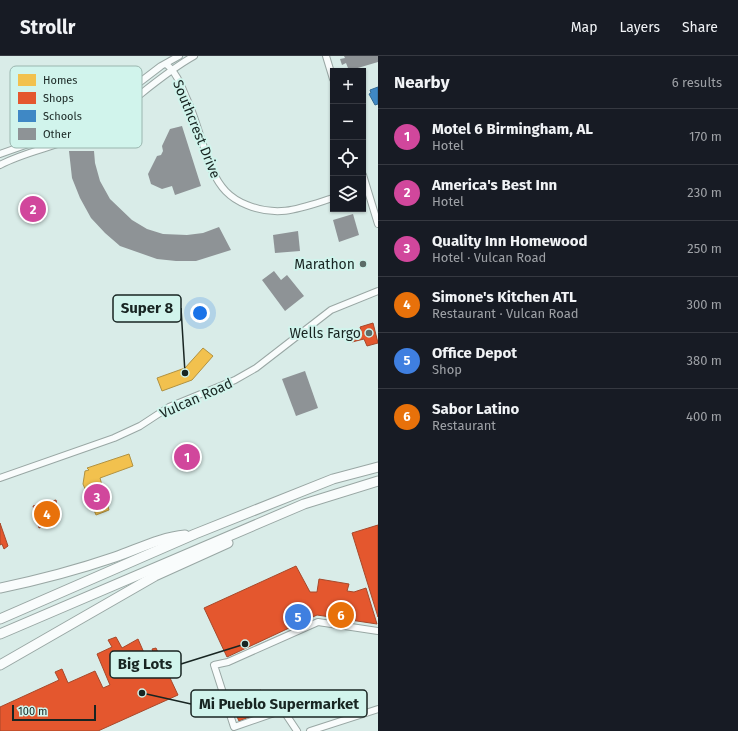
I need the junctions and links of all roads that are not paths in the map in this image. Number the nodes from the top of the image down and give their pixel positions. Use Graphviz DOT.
graph roads {
  1 [pos="179,56"];
  2 [pos="194,56"];
  3 [pos="326,56"];
  4 [pos="166,64"];
  5 [pos="173,69"];
  6 [pos="330,69"];
  7 [pos="142,82"];
  8 [pos="142,94"];
  9 [pos="17,148"];
  10 [pos="44,148"];
  11 [pos="0,154"];
  12 [pos="0,165"];
  13 [pos="366,192"];
  14 [pos="330,199"];
  15 [pos="378,224"];
  16 [pos="378,291"];
  17 [pos="378,467"];
  18 [pos="0,478"];
  19 [pos="378,481"];
  20 [pos="304,504"];
  21 [pos="194,534"];
  22 [pos="0,588"];
  23 [pos="0,619"];
  24 [pos="378,631"];
  25 [pos="0,634"];
  26 [pos="0,665"];
  27 [pos="378,709"];
  28 [pos="316,730"];
  29 [pos="296,731"];
  1 -- 4 [label="street"];
  2 -- 5 [label="street"];
  3 -- 6 [label="street"];
  4 -- 5 [label="street"];
  4 -- 7 [label="street"];
  5 -- 8 [label="street"];
  5 -- 14 [label="street, Southcrest Drive"];
  9 -- 11 [label="street"];
  10 -- 12 [label="street"];
  13 -- 15 [label="street"];
  16 -- 18 [label="street, Vulcan Road"];
  17 -- 21 [label="highway"];
  19 -- 20 [label="highway"];
  20 -- 25 [label="highway"];
  20 -- 26 [label="highway"];
  21 -- 22 [label="highway"];
  21 -- 23 [label="highway"];
  24 -- 29 [label="street"];
  27 -- 28 [label="street"];
}
